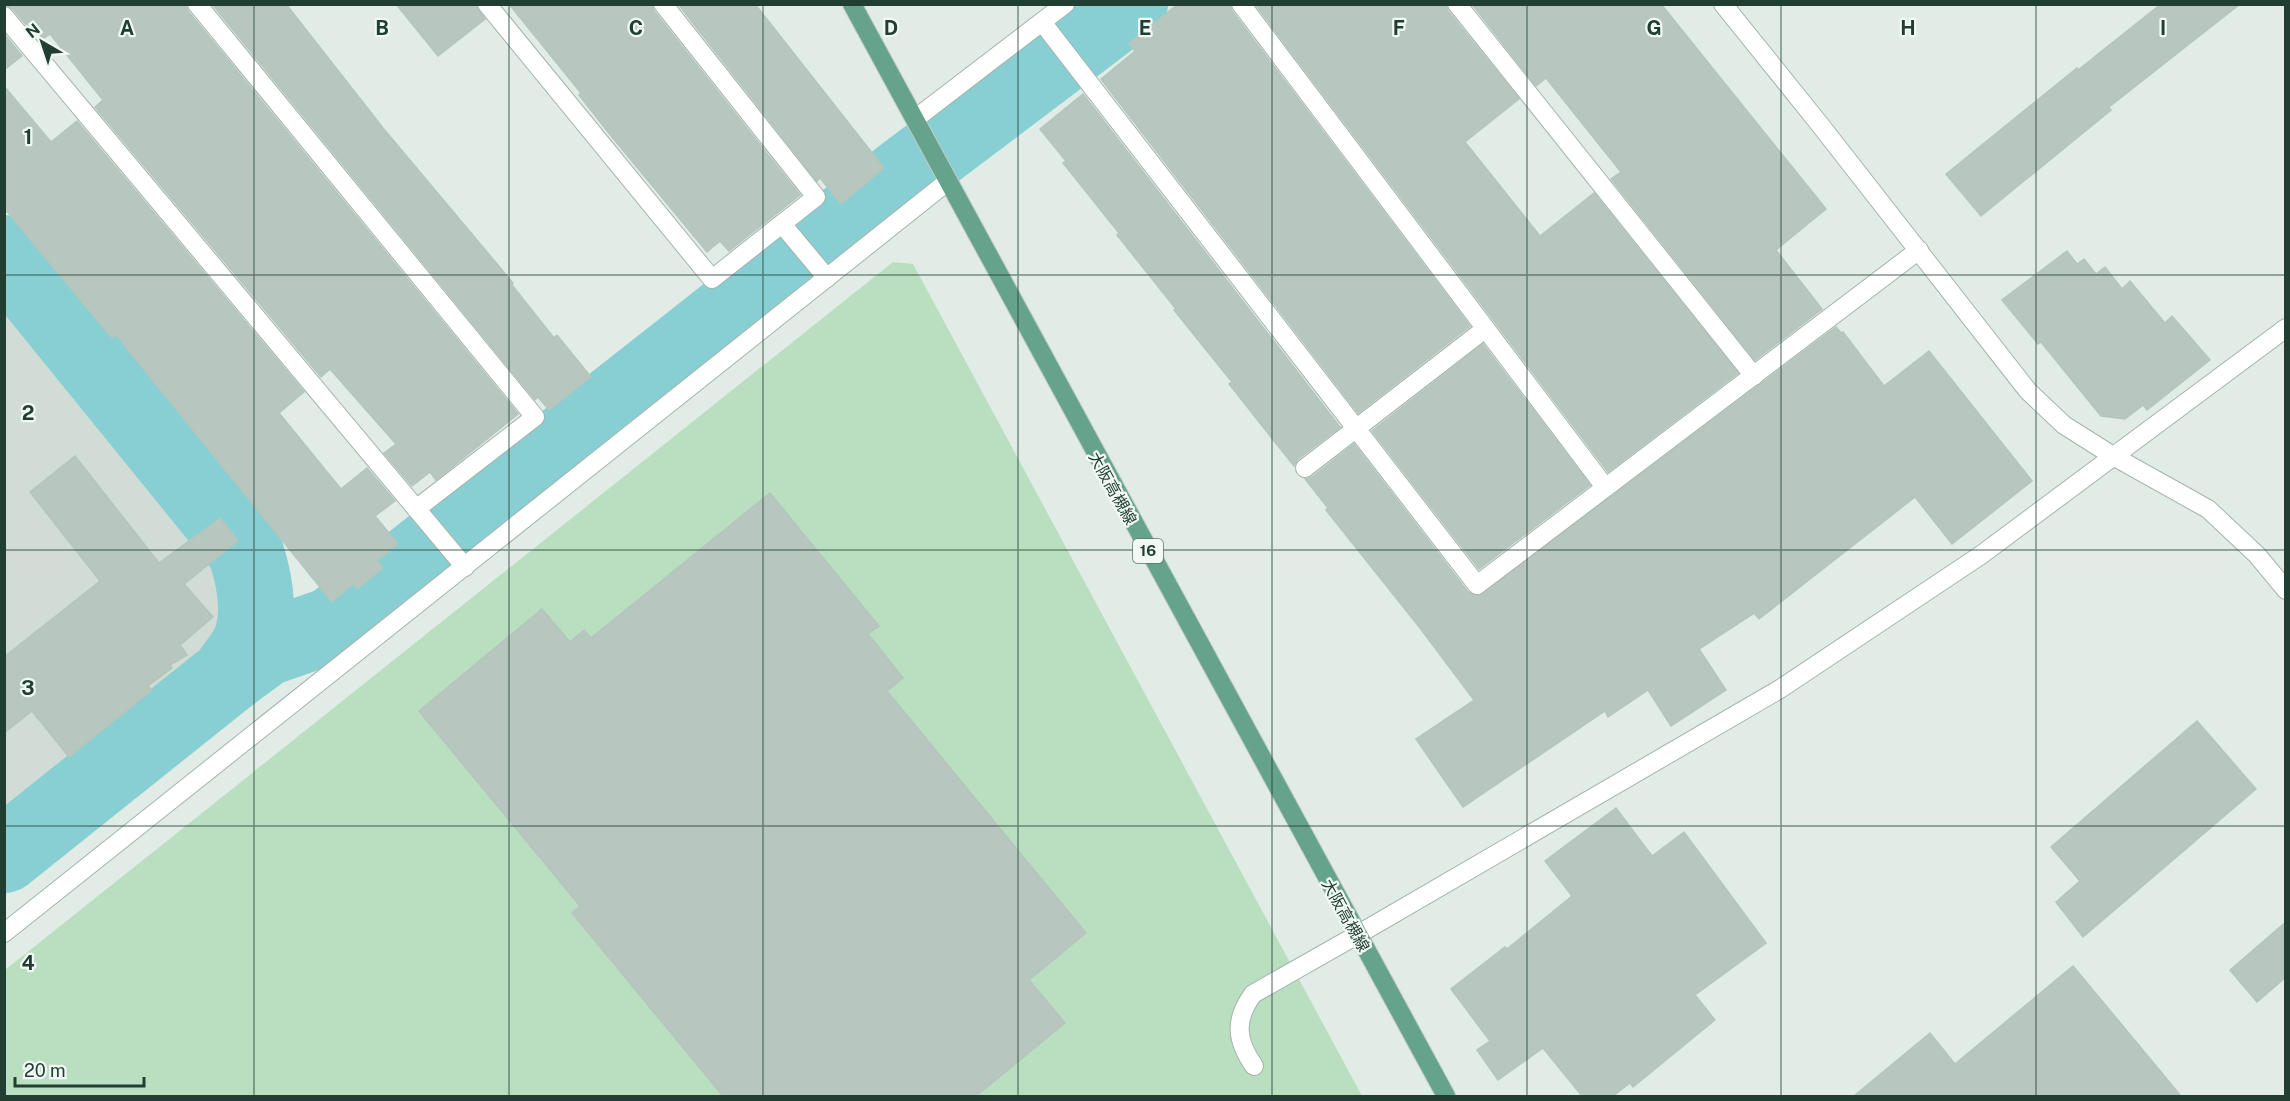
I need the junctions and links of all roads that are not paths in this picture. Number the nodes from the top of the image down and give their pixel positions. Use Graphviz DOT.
graph roads {
  1 [pos="197,4"];
  2 [pos="487,4"];
  3 [pos="663,4"];
  4 [pos="852,4"];
  5 [pos="1065,4"];
  6 [pos="1241,4"];
  7 [pos="1457,4"];
  8 [pos="1723,4"];
  9 [pos="4,16"];
  10 [pos="1042,22"];
  11 [pos="915,119"];
  12 [pos="947,182"];
  13 [pos="782,224"];
  14 [pos="1919,250"];
  15 [pos="827,278"];
  16 [pos="2286,328"];
  17 [pos="1485,329"];
  18 [pos="1754,375"];
  19 [pos="1356,427"];
  20 [pos="2113,456"];
  21 [pos="1305,468"];
  22 [pos="1605,487"];
  23 [pos="416,509"];
  24 [pos="465,567"];
  25 [pos="2286,590"];
  26 [pos="4,933"];
  27 [pos="1357,934"];
  28 [pos="1254,1066"];
  29 [pos="1446,1096"];
  1 -- 23 [label="street"];
  2 -- 13 [label="street"];
  3 -- 13 [label="street"];
  4 -- 11 [label="main road, 大阪高槻線 / 16"];
  5 -- 10 [label="street"];
  6 -- 17 [label="street"];
  7 -- 18 [label="street"];
  8 -- 14 [label="street"];
  9 -- 23 [label="street"];
  10 -- 11 [label="street"];
  10 -- 19 [label="street"];
  11 -- 12 [label="main road, 大阪高槻線 / 16"];
  12 -- 15 [label="street"];
  12 -- 27 [label="main road, 大阪高槻線 / 16"];
  13 -- 15 [label="street"];
  14 -- 18 [label="street"];
  14 -- 20 [label="street"];
  15 -- 24 [label="street"];
  16 -- 20 [label="street"];
  17 -- 19 [label="street"];
  17 -- 22 [label="street"];
  18 -- 22 [label="street"];
  19 -- 21 [label="street"];
  19 -- 22 [label="street"];
  20 -- 25 [label="street"];
  20 -- 27 [label="street"];
  23 -- 24 [label="street"];
  24 -- 26 [label="street"];
  27 -- 28 [label="street"];
  27 -- 29 [label="main road, 大阪高槻線 / 16"];
}
